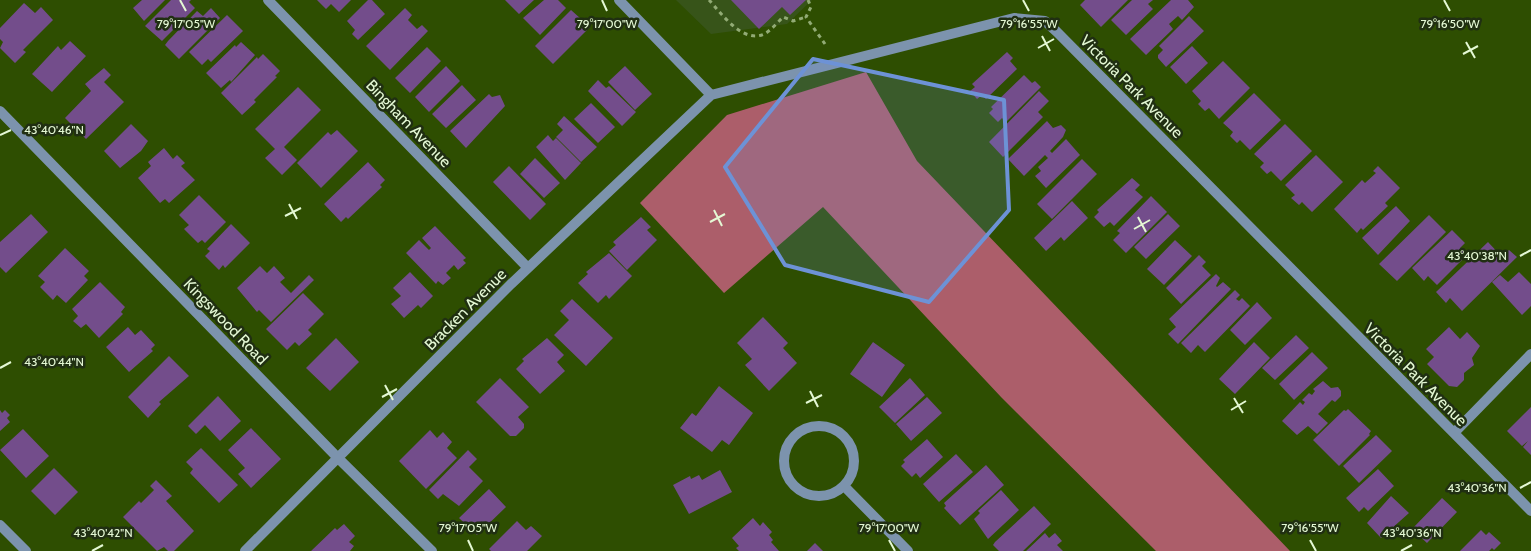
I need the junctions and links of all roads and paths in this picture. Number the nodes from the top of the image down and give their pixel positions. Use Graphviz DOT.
graph roads {
  1 [pos="268,0"];
  2 [pos="619,0"];
  3 [pos="709,0"];
  4 [pos="808,0"];
  5 [pos="806,17"];
  6 [pos="826,44"];
  7 [pos="711,95"];
  8 [pos="0,111"];
  9 [pos="528,268"];
  10 [pos="1531,354"];
  11 [pos="1454,433"];
  12 [pos="338,457"];
  13 [pos="844,486"];
  14 [pos="1531,511"];
  15 [pos="0,525"];
  16 [pos="26,551"];
  17 [pos="245,551"];
  18 [pos="432,551"];
  19 [pos="908,551"];
  1 -- 9 [label="street, Bingham Avenue"];
  2 -- 7 [label="street"];
  3 -- 5 [label="path"];
  4 -- 5 [label="path"];
  5 -- 6 [label="path"];
  7 -- 9 [label="street, Bracken Avenue"];
  7 -- 11 [label="street, Victoria Park Avenue"];
  8 -- 12 [label="street, Kingswood Road"];
  9 -- 12 [label="street, Bracken Avenue"];
  10 -- 11 [label="street"];
  11 -- 14 [label="street, Victoria Park Avenue"];
  12 -- 17 [label="street, Bracken Avenue"];
  12 -- 18 [label="street, Kingswood Road"];
  13 -- 13 [label="street"];
  13 -- 19 [label="street"];
  15 -- 16 [label="street"];
}
